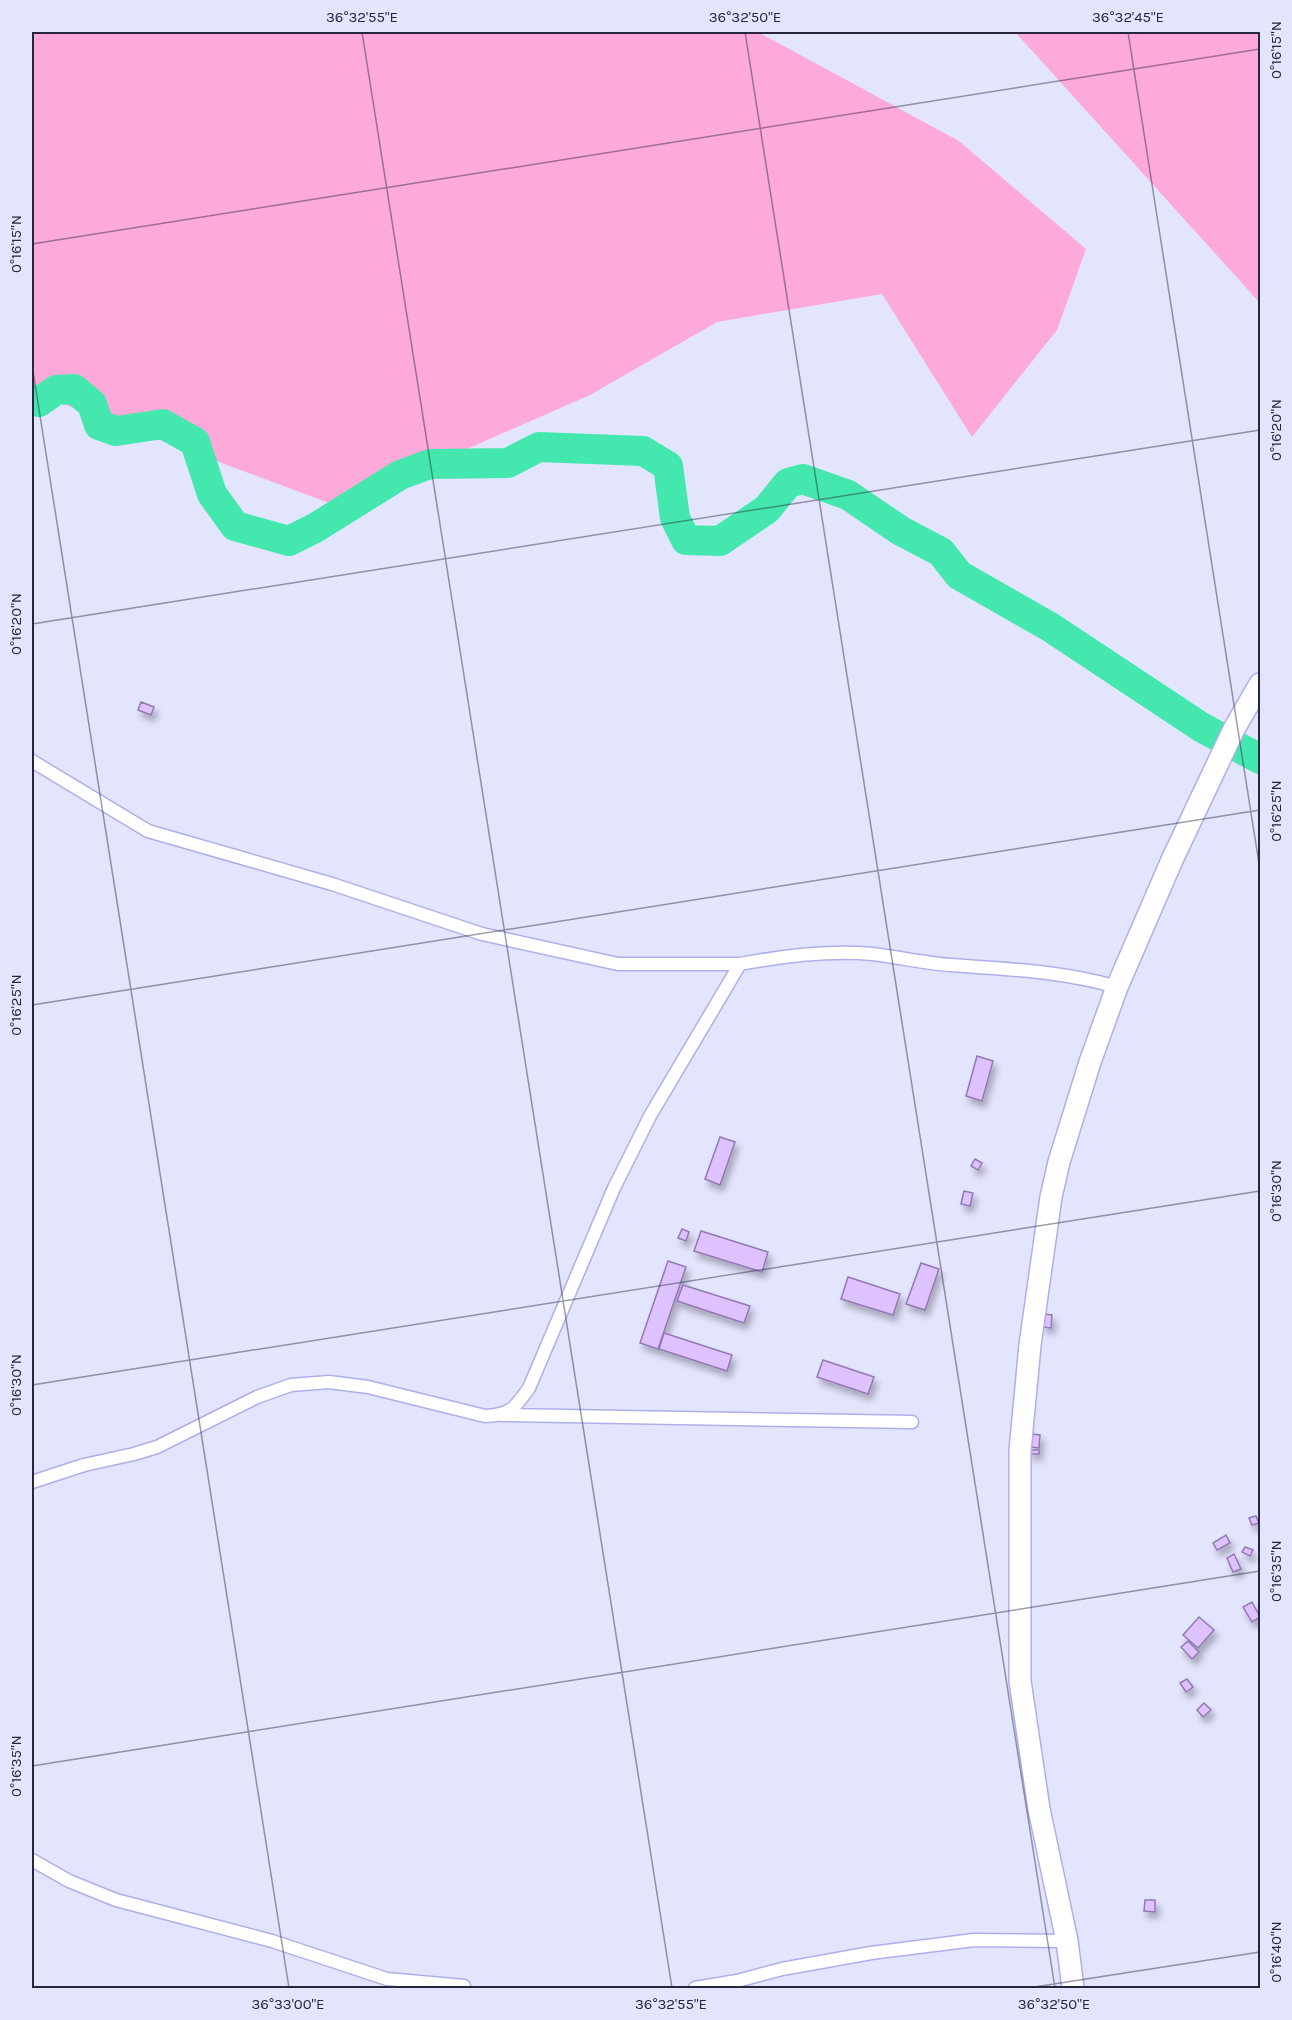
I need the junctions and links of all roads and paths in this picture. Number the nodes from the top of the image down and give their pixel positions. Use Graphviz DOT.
graph roads {
  1 [pos="1260,684"];
  2 [pos="32,761"];
  3 [pos="740,964"];
  4 [pos="1117,987"];
  5 [pos="501,1415"];
  6 [pos="912,1422"];
  7 [pos="32,1482"];
  8 [pos="32,1860"];
  9 [pos="1067,1941"];
  10 [pos="736,1985"];
  11 [pos="464,1986"];
  12 [pos="695,1989"];
  13 [pos="1073,1989"];
  1 -- 4 [label="highway"];
  2 -- 3 [label="street"];
  3 -- 4 [label="street"];
  3 -- 5 [label="street"];
  4 -- 9 [label="highway"];
  5 -- 6 [label="street"];
  5 -- 7 [label="street"];
  8 -- 11 [label="street"];
  9 -- 10 [label="street"];
  9 -- 13 [label="highway"];
  10 -- 12 [label="street"];
}
